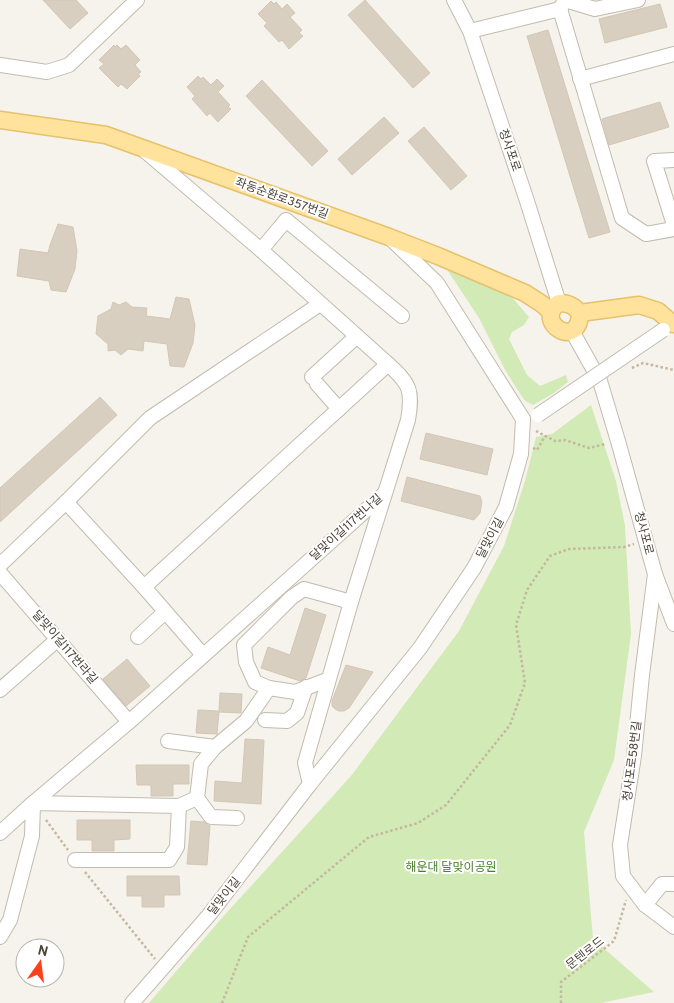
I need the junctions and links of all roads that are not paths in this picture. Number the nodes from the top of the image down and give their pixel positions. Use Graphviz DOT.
graph roads {
  1 [pos="137,0"];
  2 [pos="454,0"];
  3 [pos="638,0"];
  4 [pos="563,3"];
  5 [pos="470,31"];
  6 [pos="674,54"];
  7 [pos="0,65"];
  8 [pos="580,79"];
  9 [pos="2,123"];
  10 [pos="142,148"];
  11 [pos="674,160"];
  12 [pos="674,225"];
  13 [pos="674,229"];
  14 [pos="389,237"];
  15 [pos="260,250"];
  16 [pos="320,304"];
  17 [pos="555,308"];
  18 [pos="580,313"];
  19 [pos="402,316"];
  20 [pos="670,326"];
  21 [pos="572,331"];
  22 [pos="357,336"];
  23 [pos="388,364"];
  24 [pos="339,409"];
  25 [pos="523,419"];
  26 [pos="384,493"];
  27 [pos="66,502"];
  28 [pos="0,564"];
  29 [pos="0,573"];
  30 [pos="655,574"];
  31 [pos="144,587"];
  32 [pos="351,602"];
  33 [pos="165,612"];
  34 [pos="674,624"];
  35 [pos="138,637"];
  36 [pos="58,639"];
  37 [pos="203,655"];
  38 [pos="328,680"];
  39 [pos="306,687"];
  40 [pos="269,688"];
  41 [pos="0,690"];
  42 [pos="265,720"];
  43 [pos="129,722"];
  44 [pos="168,741"];
  45 [pos="215,747"];
  46 [pos="310,784"];
  47 [pos="197,798"];
  48 [pos="33,803"];
  49 [pos="179,806"];
  50 [pos="237,818"];
  51 [pos="0,833"];
  52 [pos="75,860"];
  53 [pos="674,884"];
  54 [pos="645,905"];
  55 [pos="674,928"];
  56 [pos="0,938"];
  57 [pos="132,1003"];
  1 -- 7 [label="street"];
  2 -- 5 [label="street, 청사포로"];
  3 -- 4 [label="street"];
  4 -- 5 [label="street"];
  4 -- 8 [label="street"];
  5 -- 17 [label="street, 청사포로"];
  6 -- 8 [label="street"];
  8 -- 13 [label="street"];
  9 -- 10 [label="main road, 좌동순환로357번길"];
  10 -- 14 [label="main road, 좌동순환로357번길"];
  10 -- 15 [label="street, 달맞이길117번나길"];
  11 -- 12 [label="street"];
  14 -- 17 [label="main road, 좌동순환로357번길"];
  14 -- 25 [label="street"];
  15 -- 16 [label="street, 달맞이길117번나길"];
  15 -- 19 [label="street"];
  16 -- 22 [label="street, 달맞이길117번나길"];
  16 -- 27 [label="street"];
  17 -- 18 [label="main road"];
  17 -- 21 [label="main road"];
  18 -- 20 [label="main road"];
  18 -- 21 [label="main road"];
  20 -- 25 [label="street, bridge"];
  21 -- 30 [label="street, 청사포로"];
  22 -- 23 [label="street, 달맞이길117번나길"];
  22 -- 24 [label="street"];
  23 -- 24 [label="street"];
  23 -- 26 [label="street, 달맞이길117번나길"];
  24 -- 31 [label="street"];
  25 -- 46 [label="street, 달맞이길"];
  26 -- 32 [label="street"];
  26 -- 37 [label="street, 달맞이길117번나길"];
  27 -- 28 [label="street"];
  27 -- 31 [label="street"];
  29 -- 36 [label="street, 달맞이길117번라길"];
  30 -- 34 [label="street, 청사포로"];
  30 -- 54 [label="street, 청사포로58번길"];
  31 -- 33 [label="street"];
  32 -- 38 [label="street"];
  32 -- 40 [label="street"];
  33 -- 35 [label="street"];
  33 -- 37 [label="street"];
  36 -- 41 [label="street"];
  36 -- 43 [label="street, 달맞이길117번라길"];
  37 -- 43 [label="street, 달맞이길117번나길"];
  38 -- 39 [label="street"];
  38 -- 46 [label="street"];
  39 -- 40 [label="street"];
  39 -- 42 [label="street"];
  40 -- 45 [label="street"];
  43 -- 48 [label="street, 달맞이길117번나길"];
  44 -- 45 [label="street"];
  45 -- 47 [label="street"];
  46 -- 57 [label="street, 달맞이길"];
  47 -- 49 [label="street"];
  47 -- 50 [label="street"];
  48 -- 49 [label="street"];
  48 -- 51 [label="street, 달맞이길117번나길"];
  48 -- 56 [label="street"];
  49 -- 52 [label="street"];
  53 -- 54 [label="street"];
  54 -- 55 [label="street, 청사포로58번길"];
}
